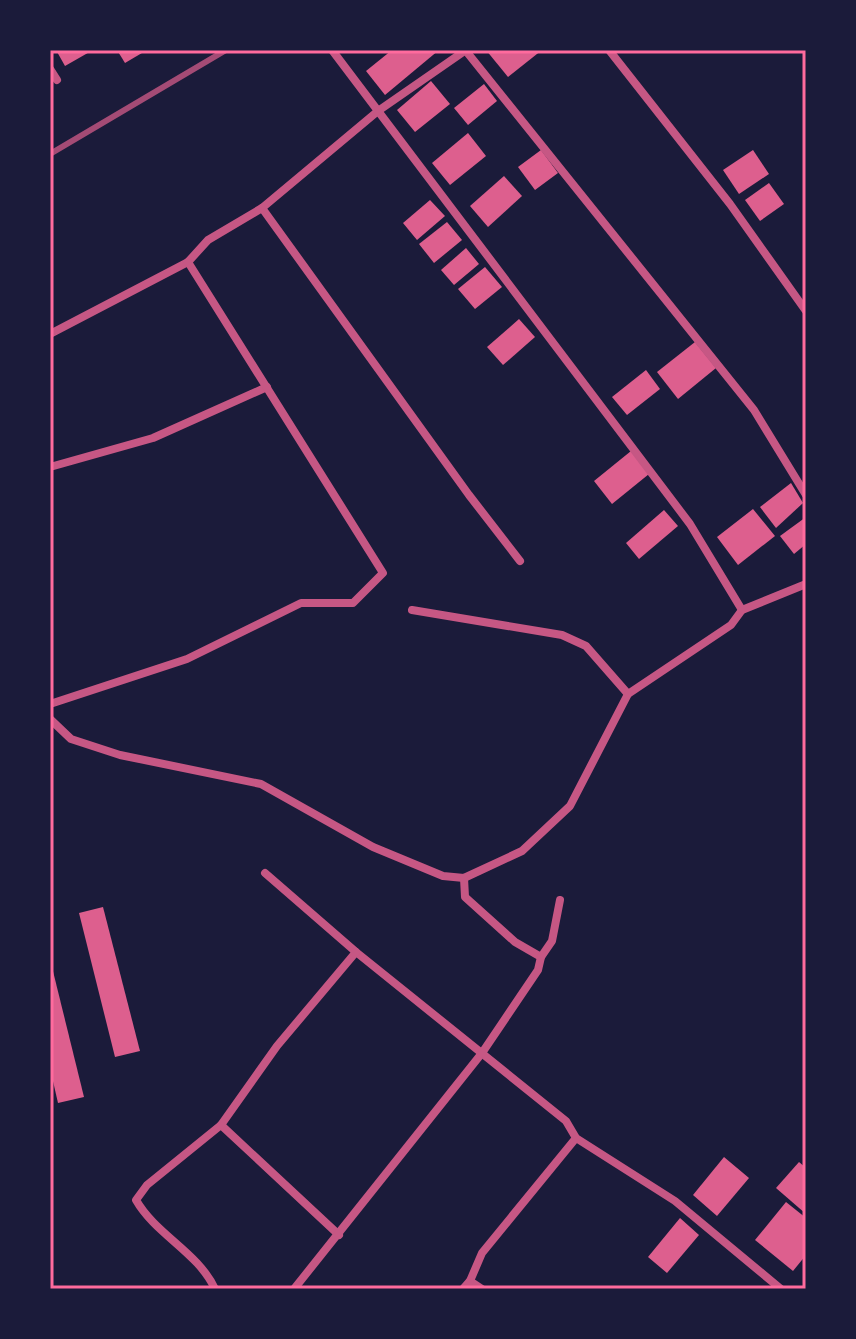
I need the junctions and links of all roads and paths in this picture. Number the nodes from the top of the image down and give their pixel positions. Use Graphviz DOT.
graph roads {
  1 [pos="332,50"];
  2 [pos="466,50"];
  3 [pos="609,50"];
  4 [pos="50,69"];
  5 [pos="57,80"];
  6 [pos="378,111"];
  7 [pos="262,208"];
  8 [pos="188,262"];
  9 [pos="806,311"];
  10 [pos="50,334"];
  11 [pos="267,387"];
  12 [pos="50,467"];
  13 [pos="806,495"];
  14 [pos="520,561"];
  15 [pos="806,584"];
  16 [pos="412,610"];
  17 [pos="742,610"];
  18 [pos="628,694"];
  19 [pos="50,704"];
  20 [pos="50,719"];
  21 [pos="265,873"];
  22 [pos="464,878"];
  23 [pos="560,900"];
  24 [pos="356,952"];
  25 [pos="541,957"];
  26 [pos="482,1053"];
  27 [pos="221,1125"];
  28 [pos="576,1138"];
  29 [pos="339,1235"];
  30 [pos="470,1281"];
  31 [pos="215,1289"];
  32 [pos="294,1289"];
  33 [pos="463,1289"];
  34 [pos="482,1289"];
  35 [pos="781,1289"];
  1 -- 6 [label="street"];
  2 -- 6 [label="street"];
  2 -- 13 [label="street"];
  3 -- 9 [label="street"];
  4 -- 5 [label="street"];
  6 -- 7 [label="street"];
  6 -- 17 [label="street"];
  7 -- 8 [label="street"];
  7 -- 14 [label="street"];
  8 -- 10 [label="street"];
  8 -- 11 [label="street"];
  11 -- 12 [label="street"];
  11 -- 19 [label="street"];
  15 -- 17 [label="street"];
  16 -- 18 [label="street"];
  17 -- 18 [label="street"];
  18 -- 22 [label="street"];
  20 -- 22 [label="street"];
  21 -- 24 [label="street"];
  22 -- 25 [label="street"];
  23 -- 25 [label="street"];
  24 -- 26 [label="street"];
  24 -- 27 [label="street"];
  25 -- 26 [label="street"];
  26 -- 28 [label="street"];
  26 -- 29 [label="street"];
  27 -- 29 [label="street"];
  27 -- 31 [label="street"];
  28 -- 30 [label="street"];
  28 -- 35 [label="street"];
  29 -- 32 [label="street"];
  30 -- 33 [label="street"];
  30 -- 34 [label="street"];
}
